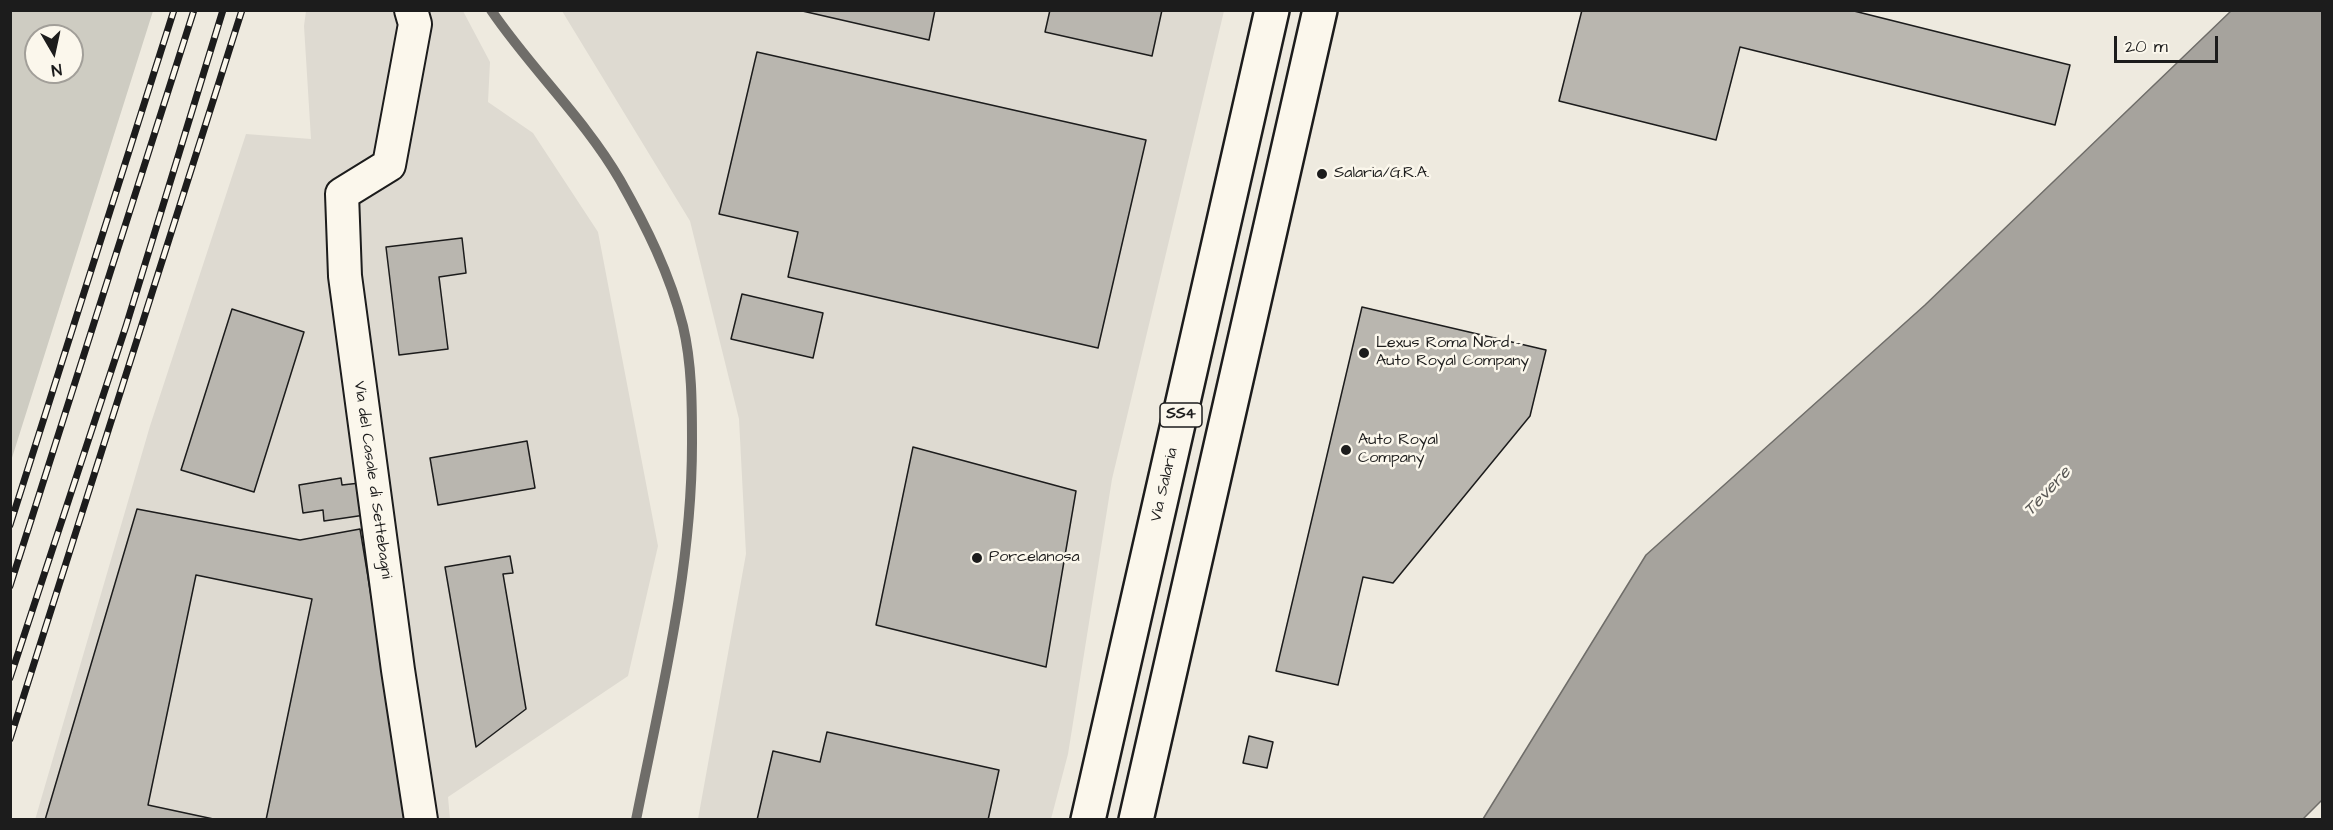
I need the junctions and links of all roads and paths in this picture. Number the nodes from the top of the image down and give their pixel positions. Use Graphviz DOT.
graph roads {
  1 [pos="411,10"];
  2 [pos="1272,10"];
  3 [pos="1320,10"];
  4 [pos="421,819"];
  5 [pos="1088,819"];
  6 [pos="1136,819"];
  1 -- 4 [label="street, Via del Casale di Settebagni"];
  2 -- 5 [label="main road, Via Salaria / SS4"];
  3 -- 6 [label="main road, SS4"];
}
